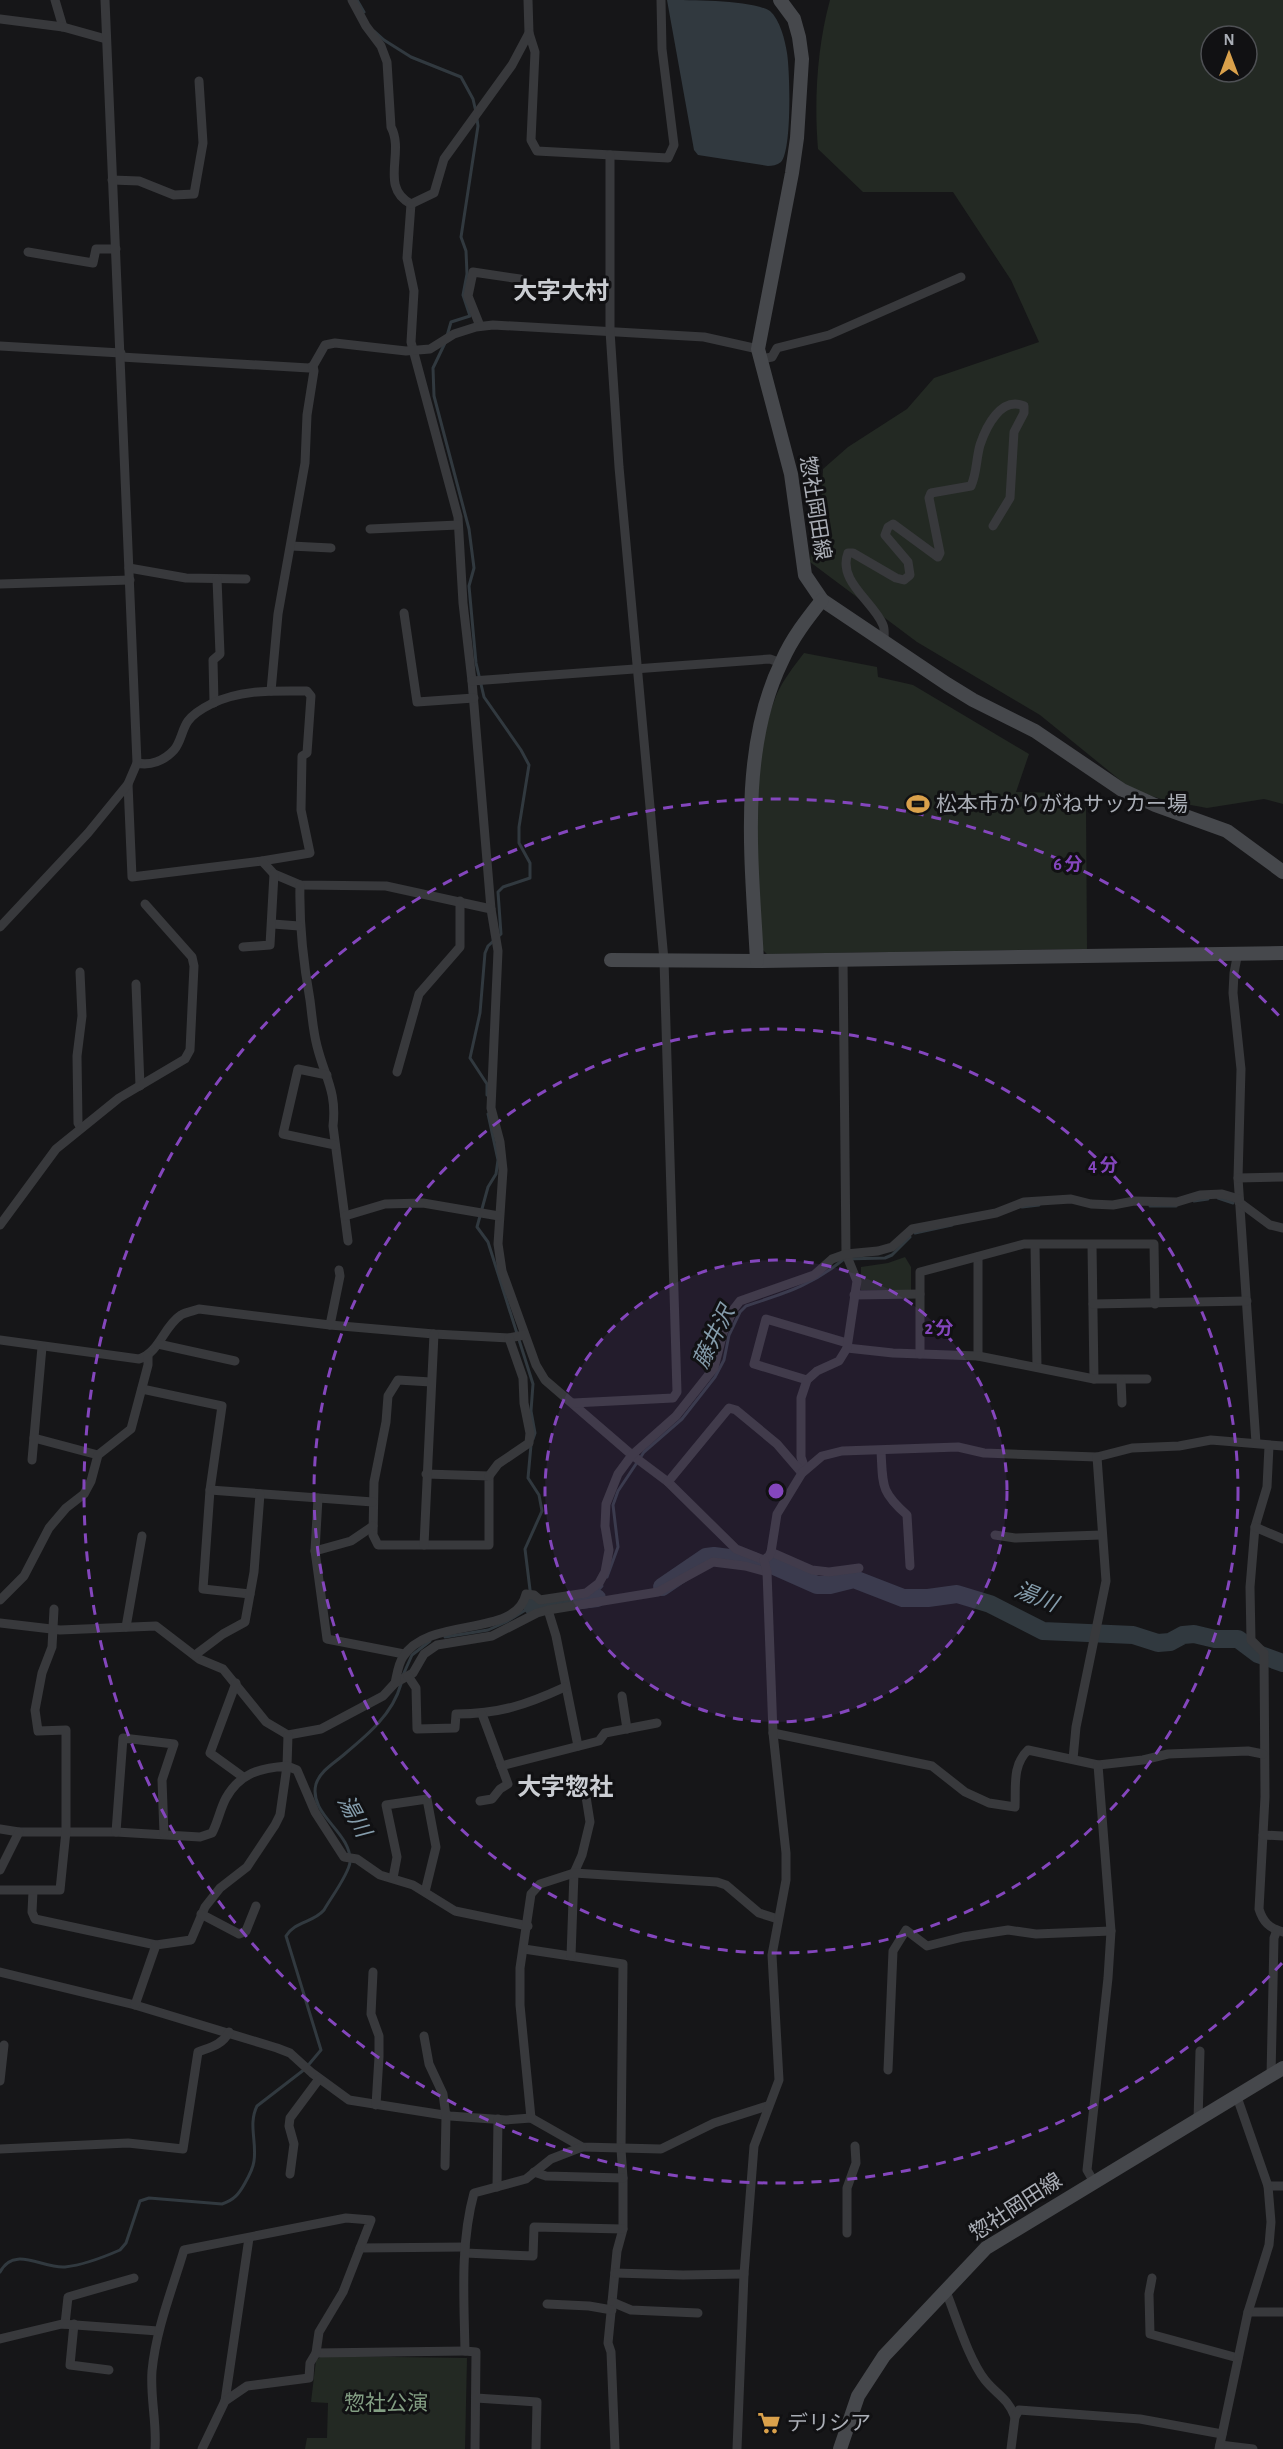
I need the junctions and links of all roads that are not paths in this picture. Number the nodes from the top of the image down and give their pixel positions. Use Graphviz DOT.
graph roads {
  1 [pos="55,0"];
  2 [pos="105,0"];
  3 [pos="352,0"];
  4 [pos="528,0"];
  5 [pos="661,0"];
  6 [pos="780,0"];
  7 [pos="0,19"];
  8 [pos="63,27"];
  9 [pos="529,33"];
  10 [pos="106,39"];
  11 [pos="198,81"];
  12 [pos="610,155"];
  13 [pos="112,180"];
  14 [pos="411,204"];
  15 [pos="116,249"];
  16 [pos="28,252"];
  17 [pos="961,277"];
  18 [pos="520,279"];
  19 [pos="480,326"];
  20 [pos="610,331"];
  21 [pos="0,346"];
  22 [pos="413,350"];
  23 [pos="760,354"];
  24 [pos="121,355"];
  25 [pos="313,366"];
  26 [pos="458,525"];
  27 [pos="993,526"];
  28 [pos="370,529"];
  29 [pos="291,546"];
  30 [pos="331,548"];
  31 [pos="129,568"];
  32 [pos="218,579"];
  33 [pos="246,579"];
  34 [pos="130,580"];
  35 [pos="0,584"];
  36 [pos="822,600"];
  37 [pos="405,613"];
  38 [pos="884,640"];
  39 [pos="781,663"];
  40 [pos="638,668"];
  41 [pos="472,681"];
  42 [pos="271,691"];
  43 [pos="474,698"];
  44 [pos="214,703"];
  45 [pos="137,763"];
  46 [pos="129,784"];
  47 [pos="262,861"];
  48 [pos="1283,872"];
  49 [pos="274,874"];
  50 [pos="300,885"];
  51 [pos="460,901"];
  52 [pos="145,904"];
  53 [pos="491,909"];
  54 [pos="273,924"];
  55 [pos="299,926"];
  56 [pos="0,927"];
  57 [pos="243,947"];
  58 [pos="1238,952"];
  59 [pos="1283,952"];
  60 [pos="843,958"];
  61 [pos="611,960"];
  62 [pos="664,960"];
  63 [pos="757,961"];
  64 [pos="80,972"];
  65 [pos="136,984"];
  66 [pos="397,1072"];
  67 [pos="327,1075"];
  68 [pos="140,1086"];
  69 [pos="81,1128"];
  70 [pos="335,1144"];
  71 [pos="1283,1177"];
  72 [pos="1238,1178"];
  73 [pos="1239,1201"];
  74 [pos="345,1216"];
  75 [pos="499,1216"];
  76 [pos="0,1225"];
  77 [pos="1283,1228"];
  78 [pos="348,1241"];
  79 [pos="1035,1245"];
  80 [pos="1092,1245"];
  81 [pos="978,1257"];
  82 [pos="848,1258"];
  83 [pos="339,1270"];
  84 [pos="920,1294"];
  85 [pos="854,1295"];
  86 [pos="1247,1301"];
  87 [pos="1093,1304"];
  88 [pos="1155,1304"];
  89 [pos="330,1325"];
  90 [pos="434,1334"];
  91 [pos="524,1335"];
  92 [pos="509,1338"];
  93 [pos="0,1340"];
  94 [pos="158,1344"];
  95 [pos="847,1346"];
  96 [pos="42,1347"];
  97 [pos="920,1354"];
  98 [pos="148,1356"];
  99 [pos="978,1356"];
  100 [pos="235,1361"];
  101 [pos="1037,1366"];
  102 [pos="1094,1379"];
  103 [pos="1147,1379"];
  104 [pos="807,1380"];
  105 [pos="1122,1380"];
  106 [pos="431,1382"];
  107 [pos="142,1389"];
  108 [pos="573,1403"];
  109 [pos="1122,1403"];
  110 [pos="34,1438"];
  111 [pos="1256,1443"];
  112 [pos="1269,1446"];
  113 [pos="1283,1446"];
  114 [pos="881,1451"];
  115 [pos="98,1455"];
  116 [pos="632,1455"];
  117 [pos="1097,1457"];
  118 [pos="32,1460"];
  119 [pos="804,1471"];
  120 [pos="426,1474"];
  121 [pos="489,1476"];
  122 [pos="668,1482"];
  123 [pos="210,1490"];
  124 [pos="260,1494"];
  125 [pos="318,1498"];
  126 [pos="373,1502"];
  127 [pos="373,1526"];
  128 [pos="1255,1527"];
  129 [pos="995,1535"];
  130 [pos="1101,1535"];
  131 [pos="142,1536"];
  132 [pos="1283,1539"];
  133 [pos="424,1545"];
  134 [pos="315,1551"];
  135 [pos="767,1556"];
  136 [pos="910,1566"];
  137 [pos="859,1568"];
  138 [pos="767,1572"];
  139 [pos="250,1594"];
  140 [pos="0,1600"];
  141 [pos="54,1609"];
  142 [pos="548,1610"];
  143 [pos="0,1623"];
  144 [pos="126,1627"];
  145 [pos="54,1629"];
  146 [pos="404,1654"];
  147 [pos="195,1655"];
  148 [pos="408,1676"];
  149 [pos="236,1683"];
  150 [pos="394,1683"];
  151 [pos="565,1687"];
  152 [pos="622,1696"];
  153 [pos="482,1714"];
  154 [pos="657,1723"];
  155 [pos="627,1729"];
  156 [pos="773,1733"];
  157 [pos="288,1735"];
  158 [pos="578,1746"];
  159 [pos="1263,1754"];
  160 [pos="1073,1759"];
  161 [pos="1098,1765"];
  162 [pos="286,1766"];
  163 [pos="501,1766"];
  164 [pos="243,1777"];
  165 [pos="584,1784"];
  166 [pos="480,1801"];
  167 [pos="0,1829"];
  168 [pos="66,1831"];
  169 [pos="19,1832"];
  170 [pos="116,1832"];
  171 [pos="164,1834"];
  172 [pos="1263,1835"];
  173 [pos="1283,1836"];
  174 [pos="0,1870"];
  175 [pos="574,1873"];
  176 [pos="393,1878"];
  177 [pos="0,1890"];
  178 [pos="33,1891"];
  179 [pos="426,1892"];
  180 [pos="256,1906"];
  181 [pos="201,1914"];
  182 [pos="778,1919"];
  183 [pos="528,1926"];
  184 [pos="1111,1931"];
  185 [pos="1280,1931"];
  186 [pos="156,1945"];
  187 [pos="524,1949"];
  188 [pos="571,1956"];
  189 [pos="0,1972"];
  190 [pos="373,1972"];
  191 [pos="135,2005"];
  192 [pos="229,2032"];
  193 [pos="424,2036"];
  194 [pos="4,2045"];
  195 [pos="1200,2050"];
  196 [pos="888,2070"];
  197 [pos="1277,2072"];
  198 [pos="319,2079"];
  199 [pos="0,2081"];
  200 [pos="1237,2097"];
  201 [pos="376,2105"];
  202 [pos="767,2106"];
  203 [pos="446,2116"];
  204 [pos="531,2118"];
  205 [pos="498,2119"];
  206 [pos="1198,2120"];
  207 [pos="855,2146"];
  208 [pos="582,2147"];
  209 [pos="0,2149"];
  210 [pos="621,2149"];
  211 [pos="445,2166"];
  212 [pos="534,2172"];
  213 [pos="290,2174"];
  214 [pos="623,2178"];
  215 [pos="1094,2182"];
  216 [pos="1268,2186"];
  217 [pos="1283,2186"];
  218 [pos="496,2187"];
  219 [pos="623,2229"];
  220 [pos="847,2233"];
  221 [pos="249,2238"];
  222 [pos="360,2248"];
  223 [pos="465,2250"];
  224 [pos="615,2273"];
  225 [pos="744,2274"];
  226 [pos="134,2278"];
  227 [pos="1152,2278"];
  228 [pos="945,2289"];
  229 [pos="548,2304"];
  230 [pos="612,2306"];
  231 [pos="1248,2312"];
  232 [pos="1283,2312"];
  233 [pos="698,2313"];
  234 [pos="69,2324"];
  235 [pos="158,2331"];
  236 [pos="0,2339"];
  237 [pos="465,2351"];
  238 [pos="316,2353"];
  239 [pos="1238,2358"];
  240 [pos="109,2370"];
  241 [pos="476,2398"];
  242 [pos="225,2401"];
  243 [pos="1015,2416"];
  244 [pos="1222,2434"];
  245 [pos="1220,2447"];
  246 [pos="155,2449"];
  247 [pos="202,2449"];
  248 [pos="475,2449"];
  249 [pos="536,2449"];
  250 [pos="618,2449"];
  251 [pos="736,2449"];
  252 [pos="840,2449"];
  253 [pos="1011,2449"];
  254 [pos="1252,2449"];
  1 -- 8 [label="street"];
  2 -- 10 [label="street"];
  3 -- 14 [label="street"];
  4 -- 9 [label="street"];
  5 -- 12 [label="street"];
  6 -- 23 [label="main road, 惣社岡田線"];
  7 -- 8 [label="street"];
  8 -- 10 [label="street"];
  9 -- 12 [label="street"];
  9 -- 14 [label="street"];
  10 -- 13 [label="street"];
  11 -- 13 [label="street"];
  12 -- 20 [label="street"];
  13 -- 15 [label="street"];
  14 -- 22 [label="street"];
  15 -- 16 [label="street"];
  15 -- 24 [label="street"];
  17 -- 23 [label="street"];
  18 -- 19 [label="street"];
  19 -- 20 [label="street"];
  19 -- 22 [label="street"];
  20 -- 23 [label="street"];
  20 -- 40 [label="street"];
  21 -- 24 [label="street"];
  22 -- 25 [label="street"];
  22 -- 26 [label="street"];
  23 -- 36 [label="main road, 惣社岡田線"];
  24 -- 25 [label="street"];
  24 -- 31 [label="street"];
  25 -- 29 [label="street"];
  26 -- 28 [label="street"];
  26 -- 41 [label="street"];
  27 -- 38 [label="street"];
  29 -- 30 [label="street"];
  29 -- 42 [label="street"];
  31 -- 32 [label="street"];
  31 -- 34 [label="street"];
  32 -- 33 [label="street"];
  32 -- 44 [label="street"];
  34 -- 35 [label="street"];
  34 -- 45 [label="street"];
  36 -- 38 [label="main road, 惣社岡田線"];
  36 -- 39 [label="main road"];
  37 -- 43 [label="street"];
  38 -- 48 [label="main road, 惣社岡田線"];
  39 -- 40 [label="street"];
  39 -- 63 [label="main road"];
  40 -- 41 [label="street"];
  40 -- 62 [label="street"];
  41 -- 43 [label="street"];
  42 -- 44 [label="street"];
  42 -- 47 [label="street"];
  43 -- 53 [label="street"];
  44 -- 45 [label="street"];
  45 -- 46 [label="street"];
  46 -- 47 [label="street"];
  46 -- 56 [label="street"];
  47 -- 49 [label="street"];
  49 -- 50 [label="street"];
  49 -- 54 [label="street"];
  50 -- 51 [label="street"];
  50 -- 55 [label="street"];
  51 -- 53 [label="street"];
  51 -- 66 [label="street"];
  52 -- 68 [label="street"];
  53 -- 75 [label="street"];
  54 -- 55 [label="street"];
  54 -- 57 [label="street"];
  55 -- 67 [label="street"];
  58 -- 59 [label="main road"];
  58 -- 60 [label="main road"];
  58 -- 72 [label="street"];
  60 -- 63 [label="main road"];
  60 -- 82 [label="street"];
  61 -- 62 [label="main road"];
  62 -- 63 [label="main road"];
  62 -- 108 [label="street"];
  64 -- 69 [label="street"];
  65 -- 68 [label="street"];
  67 -- 70 [label="street"];
  67 -- 70 [label="street"];
  68 -- 69 [label="street"];
  69 -- 76 [label="street"];
  70 -- 74 [label="street"];
  71 -- 72 [label="street"];
  72 -- 73 [label="street"];
  73 -- 77 [label="street"];
  73 -- 82 [label="street"];
  73 -- 86 [label="street"];
  74 -- 75 [label="street"];
  74 -- 78 [label="street"];
  75 -- 91 [label="street"];
  79 -- 80 [label="street"];
  79 -- 81 [label="street"];
  79 -- 101 [label="street"];
  80 -- 87 [label="street"];
  80 -- 88 [label="street"];
  81 -- 84 [label="street"];
  81 -- 99 [label="street"];
  82 -- 85 [label="street"];
  82 -- 116 [label="street"];
  83 -- 89 [label="street"];
  84 -- 85 [label="street"];
  84 -- 97 [label="street"];
  85 -- 95 [label="street"];
  86 -- 88 [label="street"];
  86 -- 111 [label="street"];
  87 -- 88 [label="street"];
  87 -- 102 [label="street"];
  89 -- 90 [label="street"];
  89 -- 94 [label="street"];
  90 -- 92 [label="street"];
  90 -- 106 [label="street"];
  91 -- 92 [label="street"];
  91 -- 108 [label="street"];
  92 -- 121 [label="street"];
  93 -- 96 [label="street"];
  94 -- 98 [label="street"];
  94 -- 100 [label="street"];
  95 -- 97 [label="street"];
  95 -- 104 [label="street"];
  95 -- 104 [label="street"];
  96 -- 98 [label="street"];
  96 -- 110 [label="street"];
  97 -- 99 [label="street"];
  98 -- 107 [label="street"];
  99 -- 101 [label="street"];
  101 -- 102 [label="street"];
  102 -- 105 [label="street"];
  103 -- 105 [label="street"];
  104 -- 119 [label="street"];
  105 -- 109 [label="street"];
  106 -- 120 [label="street"];
  106 -- 126 [label="street"];
  107 -- 115 [label="street"];
  107 -- 123 [label="street"];
  108 -- 116 [label="street"];
  110 -- 115 [label="street"];
  110 -- 118 [label="street"];
  111 -- 112 [label="street"];
  111 -- 117 [label="street"];
  112 -- 113 [label="street"];
  112 -- 128 [label="street"];
  114 -- 117 [label="street"];
  114 -- 119 [label="street"];
  114 -- 136 [label="street"];
  115 -- 140 [label="street"];
  116 -- 122 [label="street"];
  116 -- 146 [label="street"];
  117 -- 130 [label="street"];
  119 -- 122 [label="street"];
  119 -- 135 [label="street"];
  120 -- 121 [label="street"];
  120 -- 133 [label="street"];
  121 -- 133 [label="street"];
  122 -- 135 [label="street"];
  123 -- 124 [label="street"];
  123 -- 139 [label="street"];
  124 -- 125 [label="street"];
  124 -- 139 [label="street"];
  125 -- 126 [label="street"];
  125 -- 134 [label="street"];
  126 -- 127 [label="street"];
  127 -- 133 [label="street"];
  127 -- 134 [label="street"];
  128 -- 132 [label="street"];
  128 -- 159 [label="street"];
  129 -- 130 [label="street"];
  130 -- 160 [label="street"];
  131 -- 144 [label="street"];
  134 -- 146 [label="street"];
  135 -- 137 [label="street"];
  135 -- 138 [label="street"];
  138 -- 142 [label="street"];
  138 -- 156 [label="street"];
  139 -- 147 [label="street"];
  141 -- 145 [label="street"];
  142 -- 148 [label="street"];
  142 -- 151 [label="street"];
  143 -- 145 [label="street"];
  144 -- 145 [label="street"];
  144 -- 147 [label="street"];
  145 -- 168 [label="street"];
  146 -- 150 [label="street"];
  147 -- 149 [label="street"];
  148 -- 150 [label="street"];
  148 -- 153 [label="street"];
  149 -- 157 [label="street"];
  149 -- 164 [label="street"];
  150 -- 157 [label="street"];
  151 -- 153 [label="street"];
  151 -- 158 [label="street"];
  152 -- 155 [label="street"];
  153 -- 163 [label="street"];
  154 -- 155 [label="street"];
  155 -- 158 [label="street"];
  156 -- 160 [label="street"];
  156 -- 182 [label="street"];
  157 -- 162 [label="street"];
  158 -- 163 [label="street"];
  159 -- 161 [label="street"];
  159 -- 172 [label="street"];
  160 -- 161 [label="street"];
  161 -- 184 [label="street"];
  162 -- 164 [label="street"];
  162 -- 176 [label="street"];
  162 -- 181 [label="street"];
  163 -- 166 [label="street"];
  164 -- 171 [label="street"];
  165 -- 175 [label="street"];
  167 -- 169 [label="street"];
  168 -- 169 [label="street"];
  168 -- 170 [label="street"];
  168 -- 178 [label="street"];
  169 -- 174 [label="street"];
  170 -- 171 [label="street"];
  170 -- 171 [label="street"];
  172 -- 173 [label="street"];
  172 -- 185 [label="street"];
  175 -- 182 [label="street"];
  175 -- 183 [label="street"];
  175 -- 188 [label="street"];
  176 -- 179 [label="street"];
  176 -- 179 [label="street"];
  177 -- 178 [label="street"];
  178 -- 186 [label="street"];
  179 -- 183 [label="street"];
  180 -- 181 [label="street"];
  181 -- 186 [label="street"];
  182 -- 202 [label="street"];
  183 -- 187 [label="street"];
  184 -- 196 [label="street"];
  184 -- 215 [label="street"];
  185 -- 197 [label="street"];
  186 -- 191 [label="street"];
  187 -- 188 [label="street"];
  187 -- 204 [label="street"];
  188 -- 210 [label="street"];
  189 -- 191 [label="street"];
  190 -- 201 [label="street"];
  191 -- 192 [label="street"];
  192 -- 198 [label="street"];
  192 -- 209 [label="street"];
  193 -- 203 [label="street"];
  194 -- 199 [label="street"];
  195 -- 206 [label="street"];
  197 -- 200 [label="main road, 惣社岡田線"];
  198 -- 201 [label="street"];
  198 -- 213 [label="street"];
  200 -- 206 [label="main road, 惣社岡田線"];
  200 -- 216 [label="street"];
  201 -- 203 [label="street"];
  202 -- 210 [label="street"];
  202 -- 225 [label="street"];
  203 -- 205 [label="street"];
  203 -- 211 [label="street"];
  204 -- 205 [label="street"];
  204 -- 208 [label="street"];
  205 -- 218 [label="street"];
  206 -- 215 [label="main road, 惣社岡田線"];
  207 -- 220 [label="street"];
  208 -- 210 [label="street"];
  208 -- 212 [label="street"];
  210 -- 214 [label="street"];
  212 -- 214 [label="street"];
  212 -- 218 [label="street"];
  214 -- 219 [label="street"];
  215 -- 228 [label="main road, 惣社岡田線"];
  216 -- 217 [label="street"];
  216 -- 231 [label="street"];
  218 -- 223 [label="street"];
  219 -- 223 [label="street"];
  219 -- 224 [label="street"];
  221 -- 222 [label="street"];
  221 -- 235 [label="street"];
  221 -- 242 [label="street"];
  222 -- 223 [label="street"];
  222 -- 238 [label="street"];
  223 -- 237 [label="street"];
  224 -- 225 [label="street"];
  224 -- 230 [label="street"];
  225 -- 251 [label="street"];
  226 -- 234 [label="street"];
  227 -- 239 [label="street"];
  228 -- 243 [label="street"];
  228 -- 252 [label="main road, 惣社岡田線"];
  229 -- 230 [label="street"];
  230 -- 233 [label="street"];
  230 -- 250 [label="street"];
  231 -- 232 [label="street"];
  231 -- 239 [label="street"];
  234 -- 235 [label="street"];
  234 -- 236 [label="street"];
  234 -- 240 [label="street"];
  235 -- 246 [label="street"];
  237 -- 238 [label="street"];
  237 -- 241 [label="street"];
  238 -- 242 [label="street"];
  239 -- 244 [label="street"];
  241 -- 248 [label="street"];
  241 -- 249 [label="street"];
  242 -- 247 [label="street"];
  243 -- 244 [label="street"];
  243 -- 253 [label="street"];
  244 -- 245 [label="street"];
  245 -- 254 [label="street"];
}
